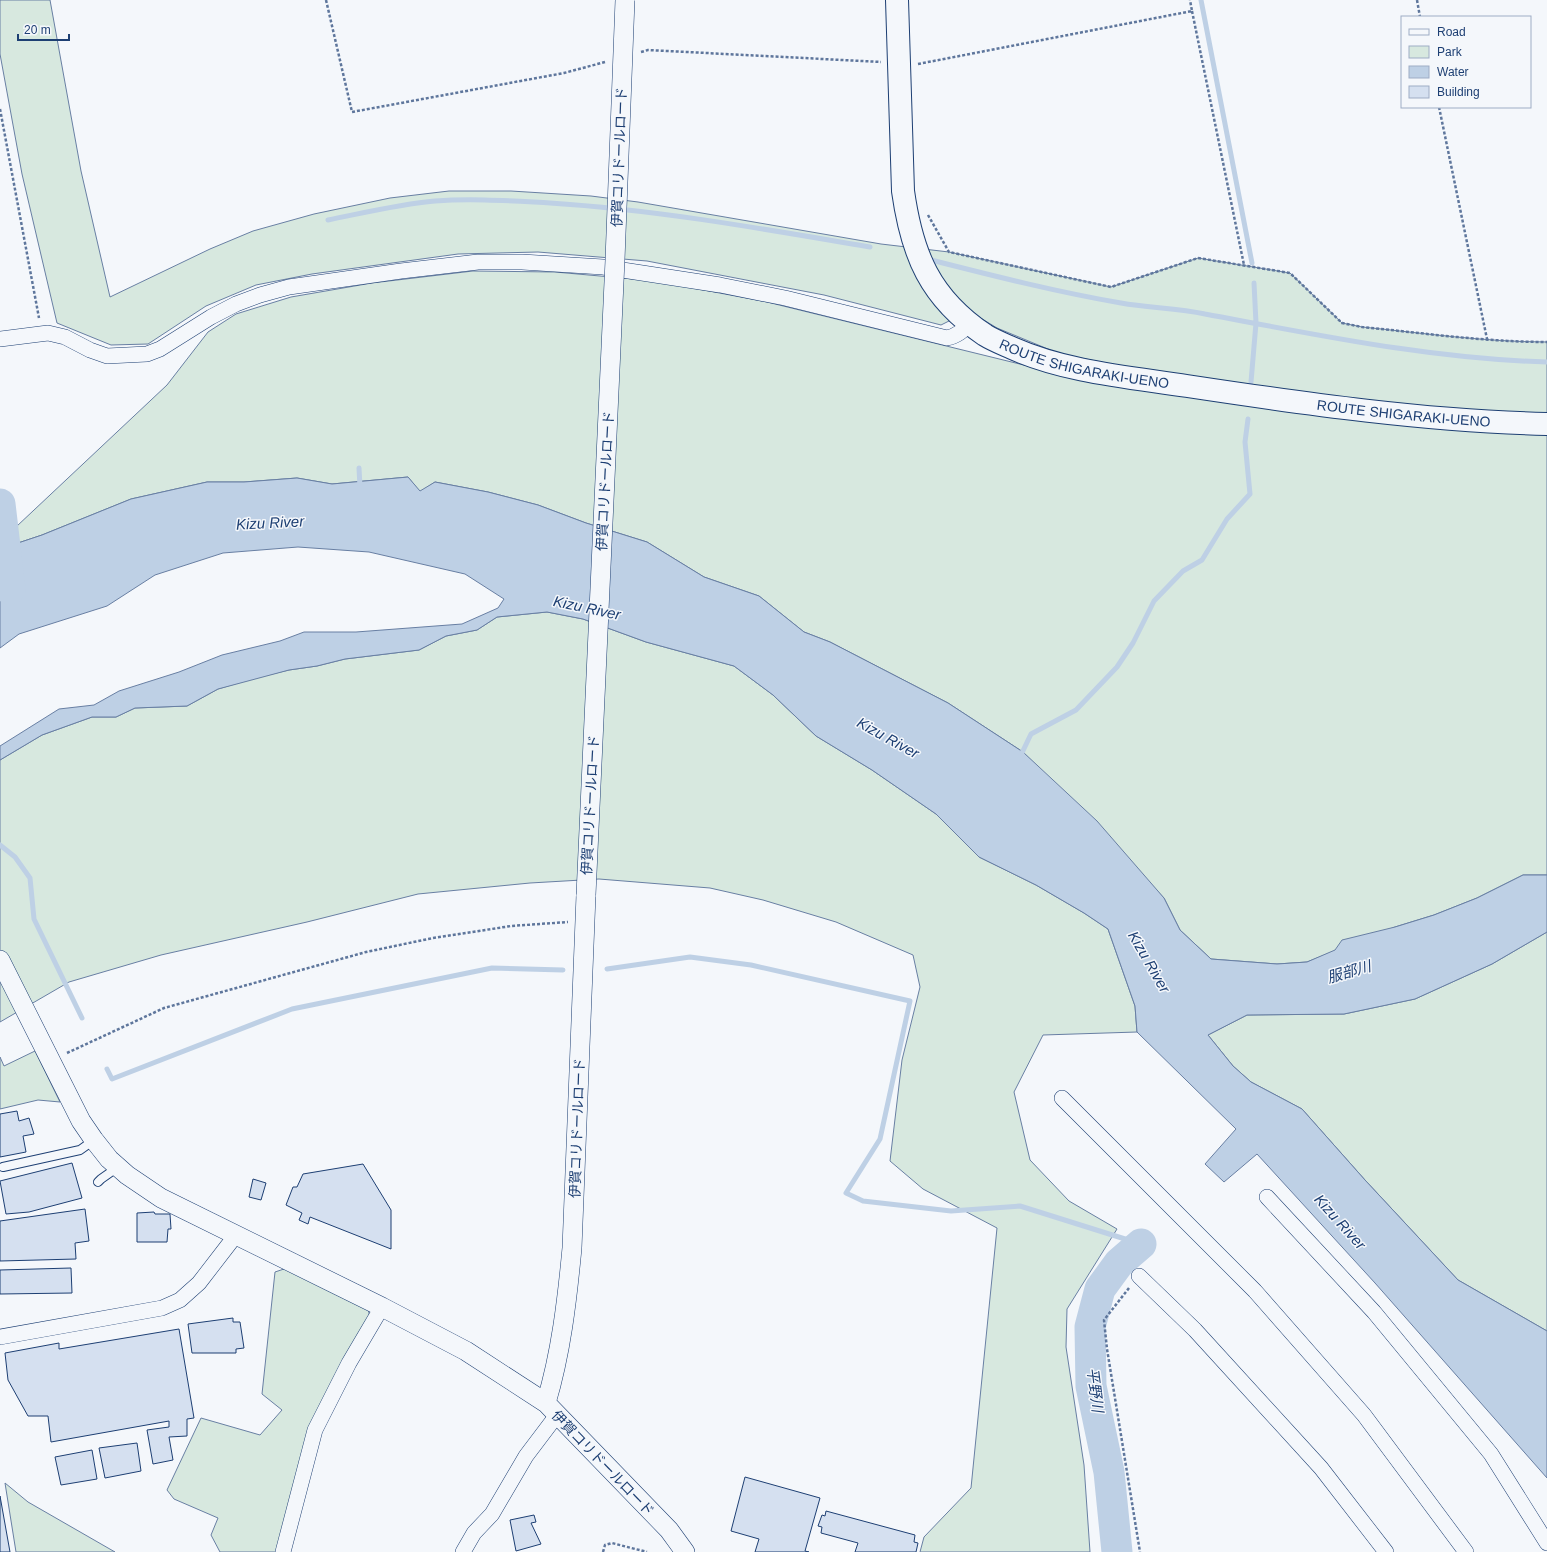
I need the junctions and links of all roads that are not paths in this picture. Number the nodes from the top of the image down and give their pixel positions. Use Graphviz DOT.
graph roads {
  1 [pos="625,0"];
  2 [pos="898,0"];
  3 [pos="970,323"];
  4 [pos="0,339"];
  5 [pos="1547,424"];
  6 [pos="0,960"];
  7 [pos="1062,1098"];
  8 [pos="94,1140"];
  9 [pos="3,1167"];
  10 [pos="118,1167"];
  11 [pos="98,1182"];
  12 [pos="1268,1197"];
  13 [pos="236,1235"];
  14 [pos="1139,1276"];
  15 [pos="382,1307"];
  16 [pos="0,1337"];
  17 [pos="551,1409"];
  18 [pos="1547,1544"];
  19 [pos="283,1552"];
  20 [pos="463,1552"];
  21 [pos="685,1552"];
  22 [pos="1386,1552"];
  23 [pos="1466,1552"];
  1 -- 17 [label="street, 伊賀コリドールロード, bridge"];
  2 -- 3 [label="main road, ROUTE SHIGARAKI-UENO"];
  3 -- 4 [label="street"];
  3 -- 5 [label="main road, ROUTE SHIGARAKI-UENO"];
  6 -- 8 [label="street"];
  7 -- 23 [label="street"];
  8 -- 9 [label="lane"];
  8 -- 10 [label="street"];
  10 -- 11 [label="lane"];
  10 -- 13 [label="street"];
  12 -- 18 [label="street"];
  13 -- 15 [label="street"];
  13 -- 16 [label="street"];
  14 -- 22 [label="street"];
  15 -- 17 [label="street"];
  15 -- 19 [label="street"];
  17 -- 20 [label="street"];
  17 -- 21 [label="street, 伊賀コリドールロード"];
}
